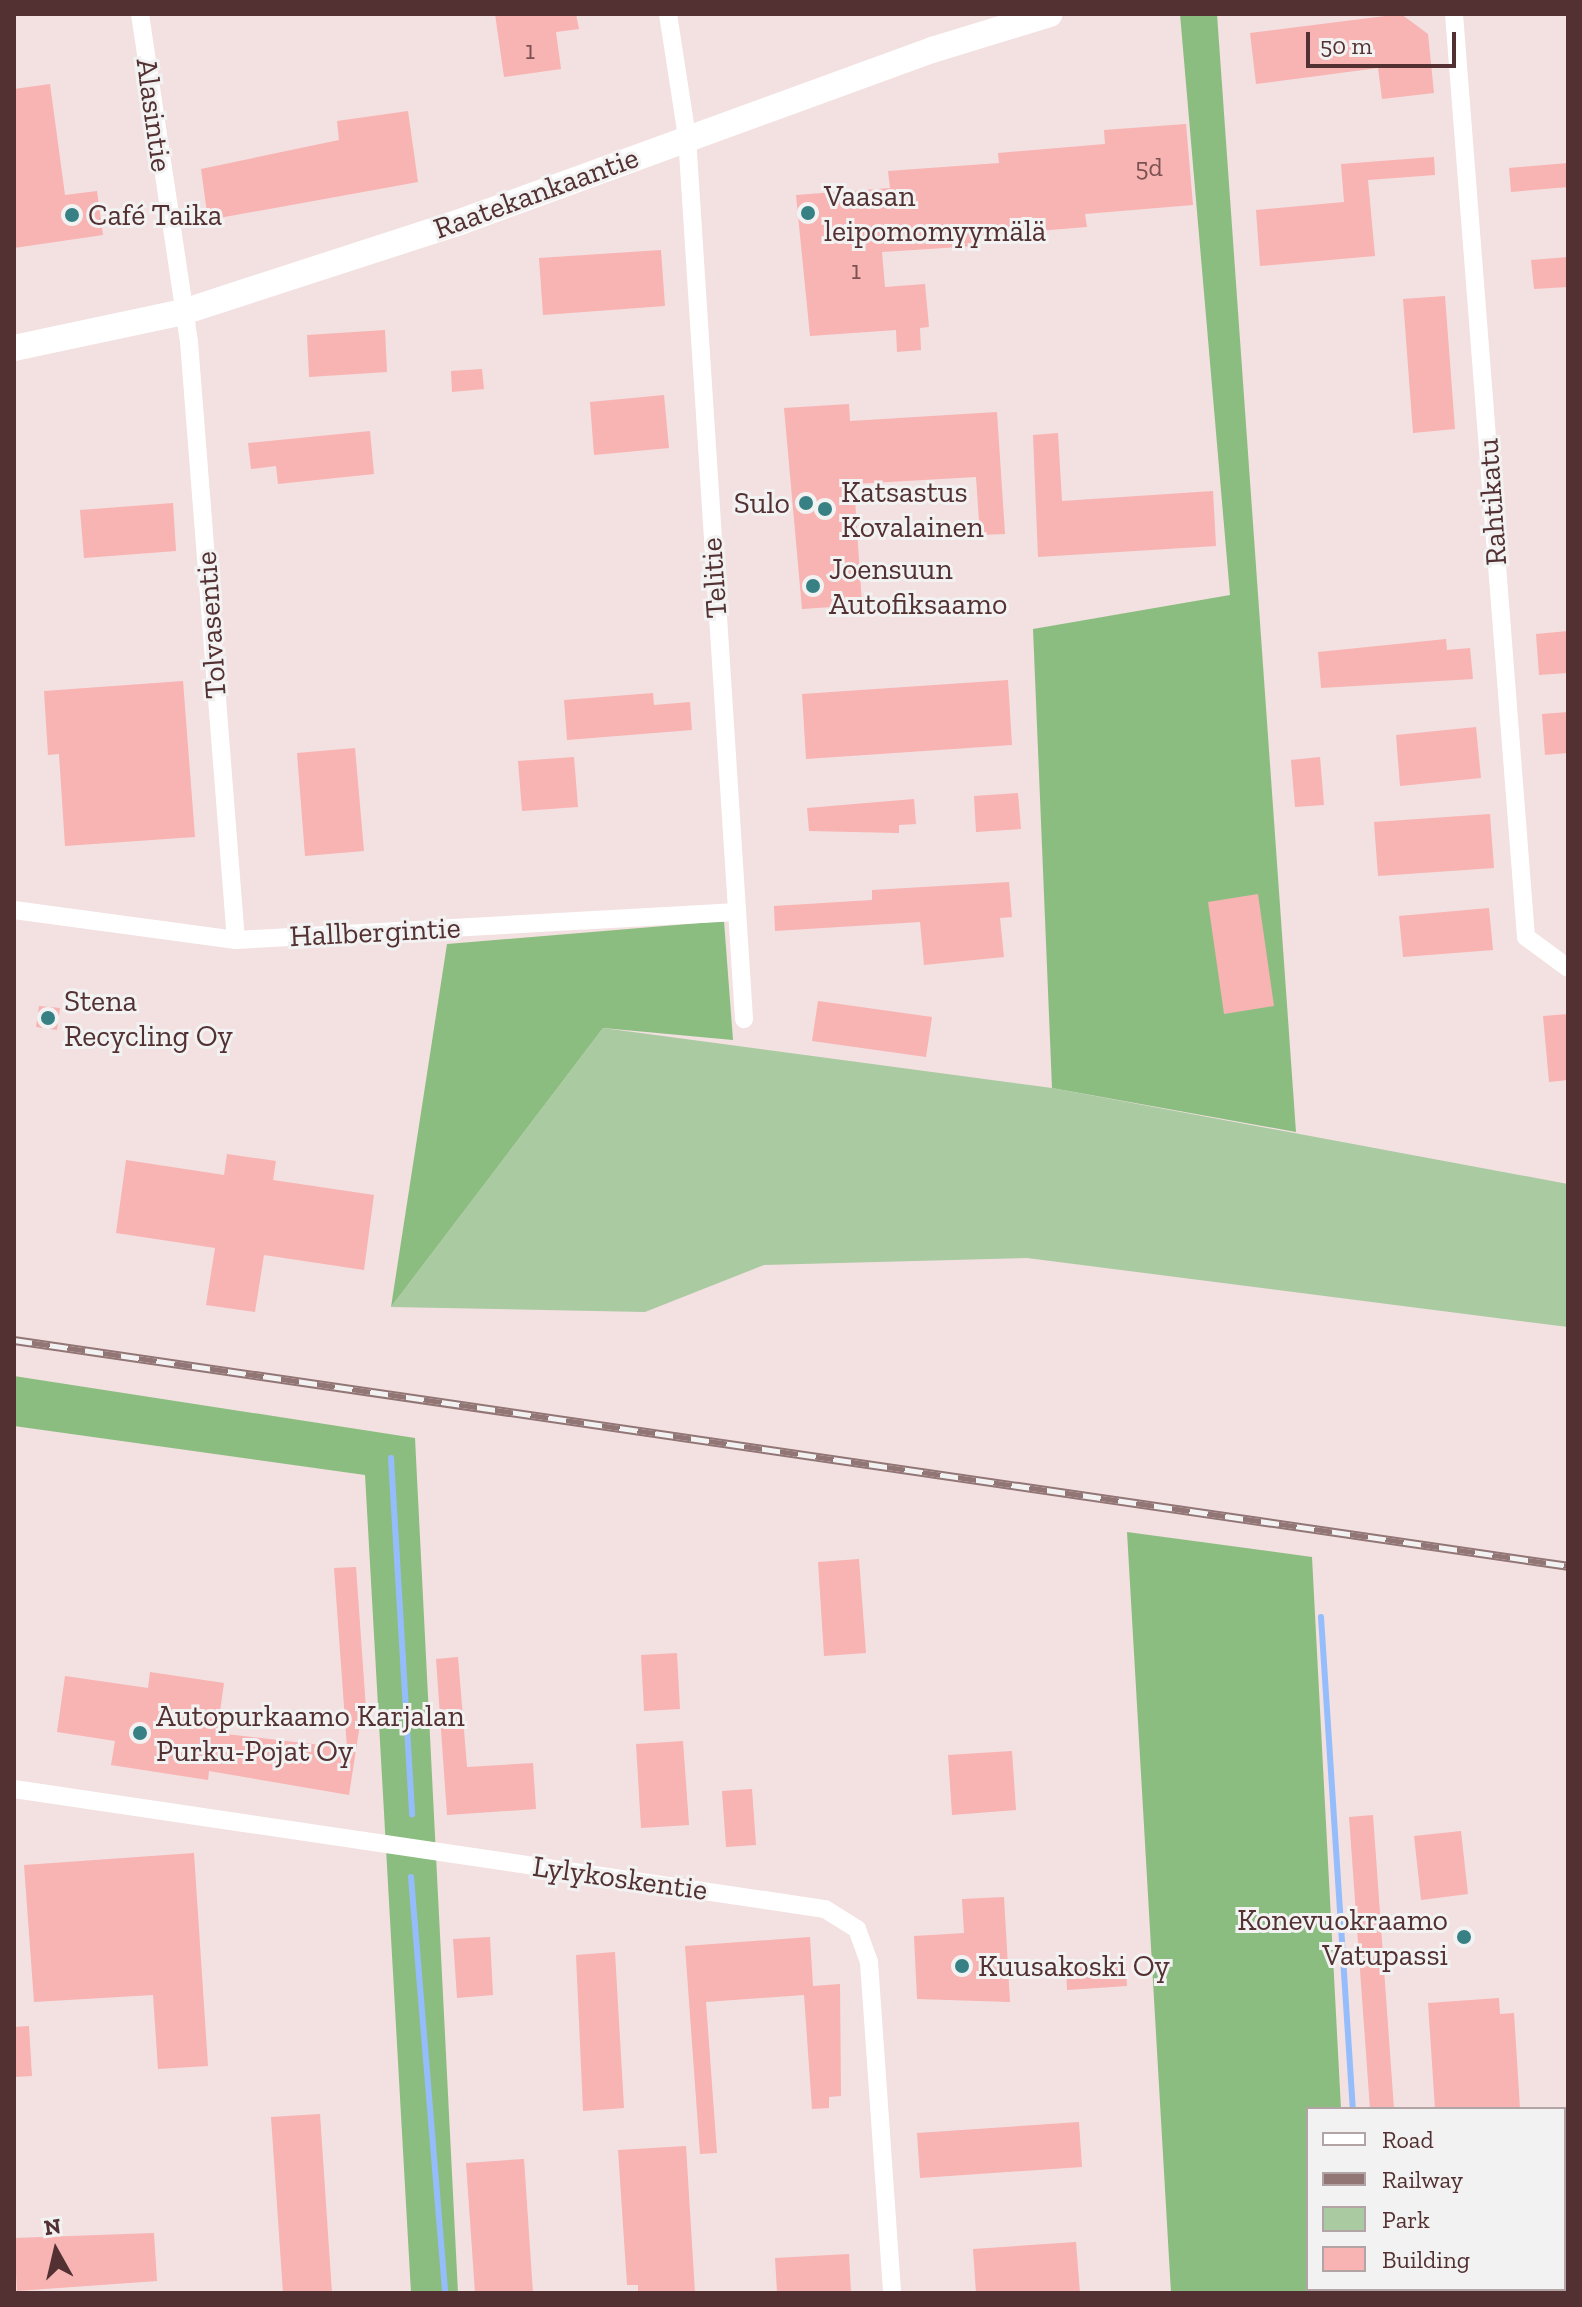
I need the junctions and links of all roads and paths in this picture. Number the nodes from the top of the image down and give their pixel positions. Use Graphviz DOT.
graph roads {
  1 [pos="140,14"];
  2 [pos="668,14"];
  3 [pos="1050,14"];
  4 [pos="1454,14"];
  5 [pos="687,137"];
  6 [pos="183,312"];
  7 [pos="14,348"];
  8 [pos="14,910"];
  9 [pos="737,912"];
  10 [pos="236,940"];
  11 [pos="1568,968"];
  12 [pos="744,1019"];
  13 [pos="14,1789"];
  14 [pos="892,2293"];
  1 -- 6 [label="street, Alasintie"];
  2 -- 5 [label="street, Telitie"];
  3 -- 5 [label="main road, Raatekankaantie"];
  4 -- 11 [label="street, Rahtikatu"];
  5 -- 6 [label="main road, Raatekankaantie"];
  5 -- 9 [label="street, Telitie"];
  6 -- 7 [label="main road, Raatekankaantie"];
  6 -- 10 [label="street, Tolvasentie"];
  8 -- 10 [label="street, Hallbergintie"];
  9 -- 10 [label="street, Hallbergintie"];
  9 -- 12 [label="street, Telitie"];
  13 -- 14 [label="street, Lylykoskentie"];
}
